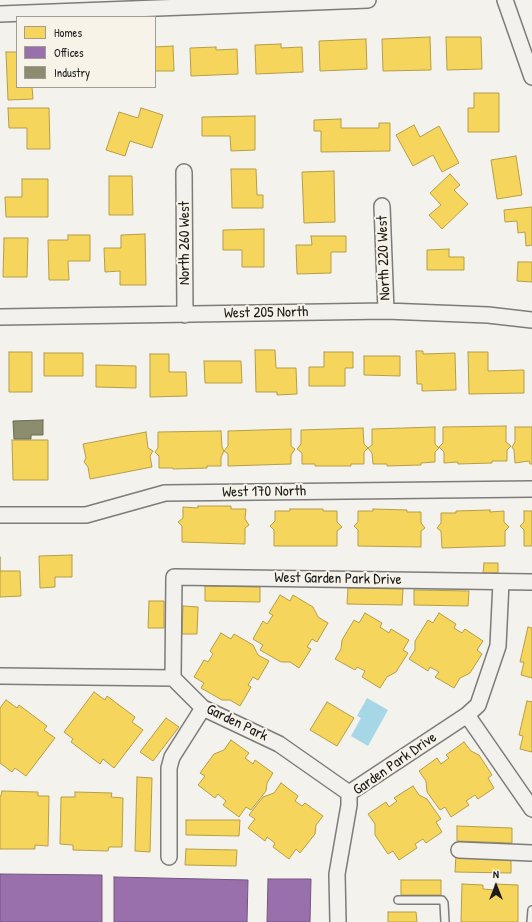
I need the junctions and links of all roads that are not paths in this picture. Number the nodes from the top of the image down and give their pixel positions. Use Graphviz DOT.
graph roads {
  1 [pos="368,0"];
  2 [pos="505,0"];
  3 [pos="0,14"];
  4 [pos="532,76"];
  5 [pos="184,172"];
  6 [pos="382,206"];
  7 [pos="386,311"];
  8 [pos="185,315"];
  9 [pos="0,317"];
  10 [pos="532,320"];
  11 [pos="532,489"];
  12 [pos="0,515"];
  13 [pos="502,582"];
  14 [pos="532,582"];
  15 [pos="0,676"];
  16 [pos="173,678"];
  17 [pos="203,708"];
  18 [pos="467,715"];
  19 [pos="349,793"];
  20 [pos="532,809"];
  21 [pos="459,850"];
  22 [pos="532,853"];
  23 [pos="169,857"];
  24 [pos="398,900"];
  25 [pos="532,910"];
  26 [pos="338,922"];
  27 [pos="444,922"];
  28 [pos="531,922"];
  1 -- 3 [label="street"];
  2 -- 4 [label="street"];
  5 -- 8 [label="street, North 260 West"];
  6 -- 7 [label="street, North 220 West"];
  7 -- 8 [label="street, West 205 North"];
  7 -- 10 [label="street, West 205 North"];
  8 -- 9 [label="street, West 205 North"];
  11 -- 12 [label="street, West 170 North"];
  13 -- 14 [label="street"];
  13 -- 16 [label="street, West Garden Park Drive"];
  13 -- 18 [label="street, Garden Park Drive"];
  15 -- 16 [label="street"];
  16 -- 17 [label="street, Garden Park"];
  17 -- 19 [label="street, Garden Park"];
  17 -- 23 [label="street"];
  18 -- 19 [label="street, Garden Park Drive"];
  18 -- 20 [label="street"];
  19 -- 26 [label="street, Garden Park Drive"];
  21 -- 22 [label="street"];
  24 -- 27 [label="lane"];
  25 -- 28 [label="lane"];
}
